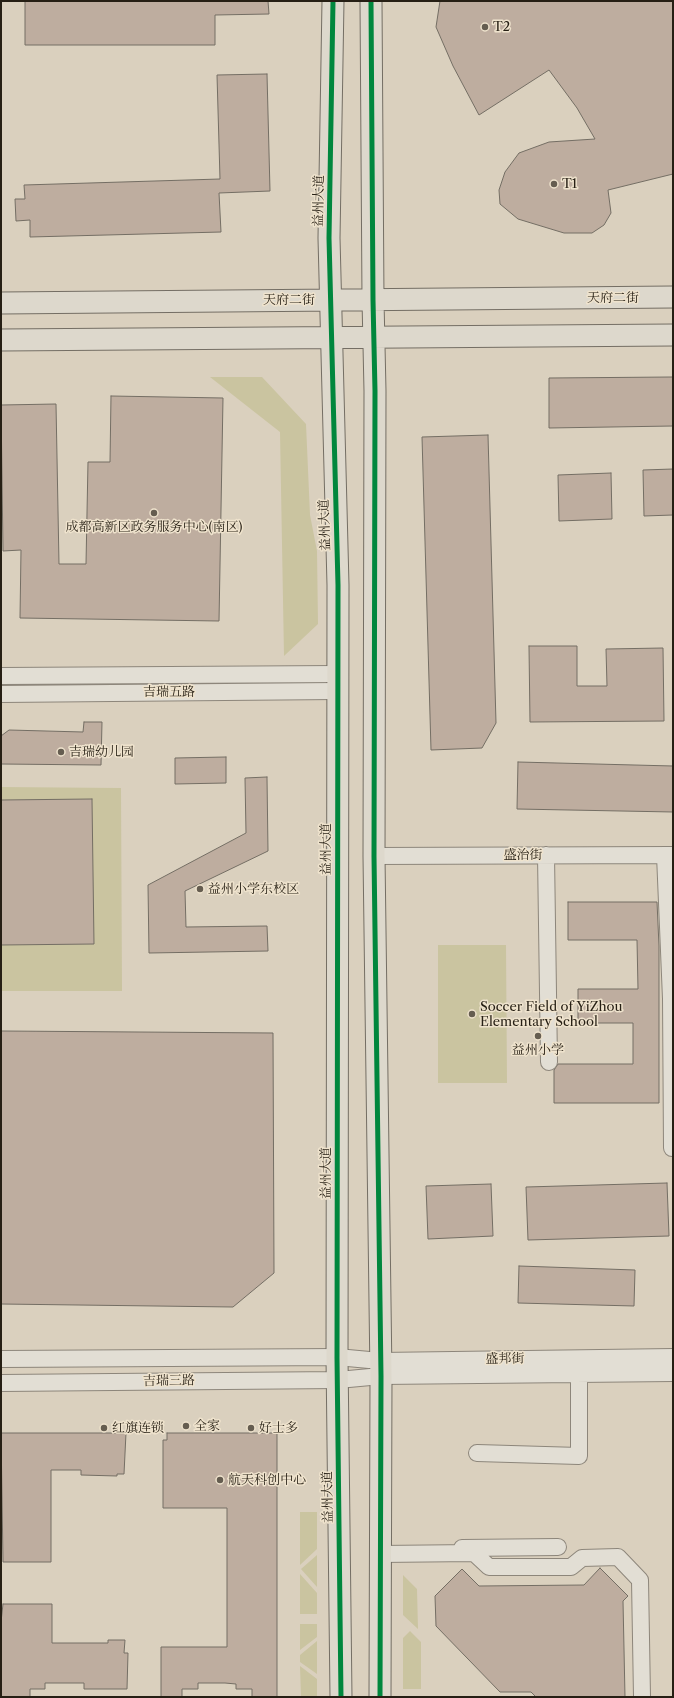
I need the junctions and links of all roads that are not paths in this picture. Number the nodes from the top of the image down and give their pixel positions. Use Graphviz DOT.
graph roads {
  1 [pos="333,1"];
  2 [pos="371,1"];
  3 [pos="673,297"];
  4 [pos="330,300"];
  5 [pos="372,300"];
  6 [pos="1,302"];
  7 [pos="673,335"];
  8 [pos="332,337"];
  9 [pos="374,337"];
  10 [pos="1,340"];
  11 [pos="1,676"];
  12 [pos="337,682"];
  13 [pos="1,694"];
  14 [pos="546,855"];
  15 [pos="669,855"];
  16 [pos="374,856"];
  17 [pos="672,999"];
  18 [pos="548,1062"];
  19 [pos="672,1148"];
  20 [pos="337,1357"];
  21 [pos="673,1357"];
  22 [pos="1,1359"];
  23 [pos="380,1368"];
  24 [pos="673,1373"];
  25 [pos="579,1374"];
  26 [pos="338,1380"];
  27 [pos="1,1383"];
  28 [pos="477,1453"];
  29 [pos="558,1547"];
  30 [pos="380,1551"];
  31 [pos="341,1697"];
  32 [pos="380,1697"];
  33 [pos="642,1697"];
  1 -- 4 [label="main road, 益州大道"];
  2 -- 5 [label="main road"];
  3 -- 5 [label="main road, 天府二街"];
  4 -- 5 [label="main road, 天府二街"];
  4 -- 6 [label="main road, 天府二街"];
  4 -- 8 [label="main road, 益州大道"];
  5 -- 9 [label="main road"];
  7 -- 9 [label="main road"];
  8 -- 9 [label="main road"];
  8 -- 10 [label="main road"];
  8 -- 12 [label="main road, 益州大道"];
  9 -- 16 [label="main road"];
  11 -- 12 [label="street, 吉瑞五路"];
  12 -- 13 [label="street, 吉瑞五路"];
  12 -- 20 [label="main road, 益州大道"];
  14 -- 15 [label="street, 盛治街"];
  14 -- 16 [label="street, 盛治街"];
  14 -- 18 [label="street"];
  15 -- 17 [label="street"];
  16 -- 23 [label="main road"];
  17 -- 19 [label="street"];
  20 -- 22 [label="street, 吉瑞三路"];
  20 -- 23 [label="street, 盛邦街"];
  20 -- 26 [label="main road, 益州大道"];
  21 -- 23 [label="street, 盛邦街"];
  23 -- 25 [label="street, 盛邦街"];
  23 -- 26 [label="street, 盛邦街"];
  23 -- 30 [label="main road"];
  24 -- 25 [label="street, 盛邦街"];
  25 -- 28 [label="street"];
  26 -- 27 [label="street, 吉瑞三路"];
  26 -- 31 [label="main road, 益州大道"];
  29 -- 30 [label="street"];
  30 -- 32 [label="main road"];
  30 -- 33 [label="street"];
}
